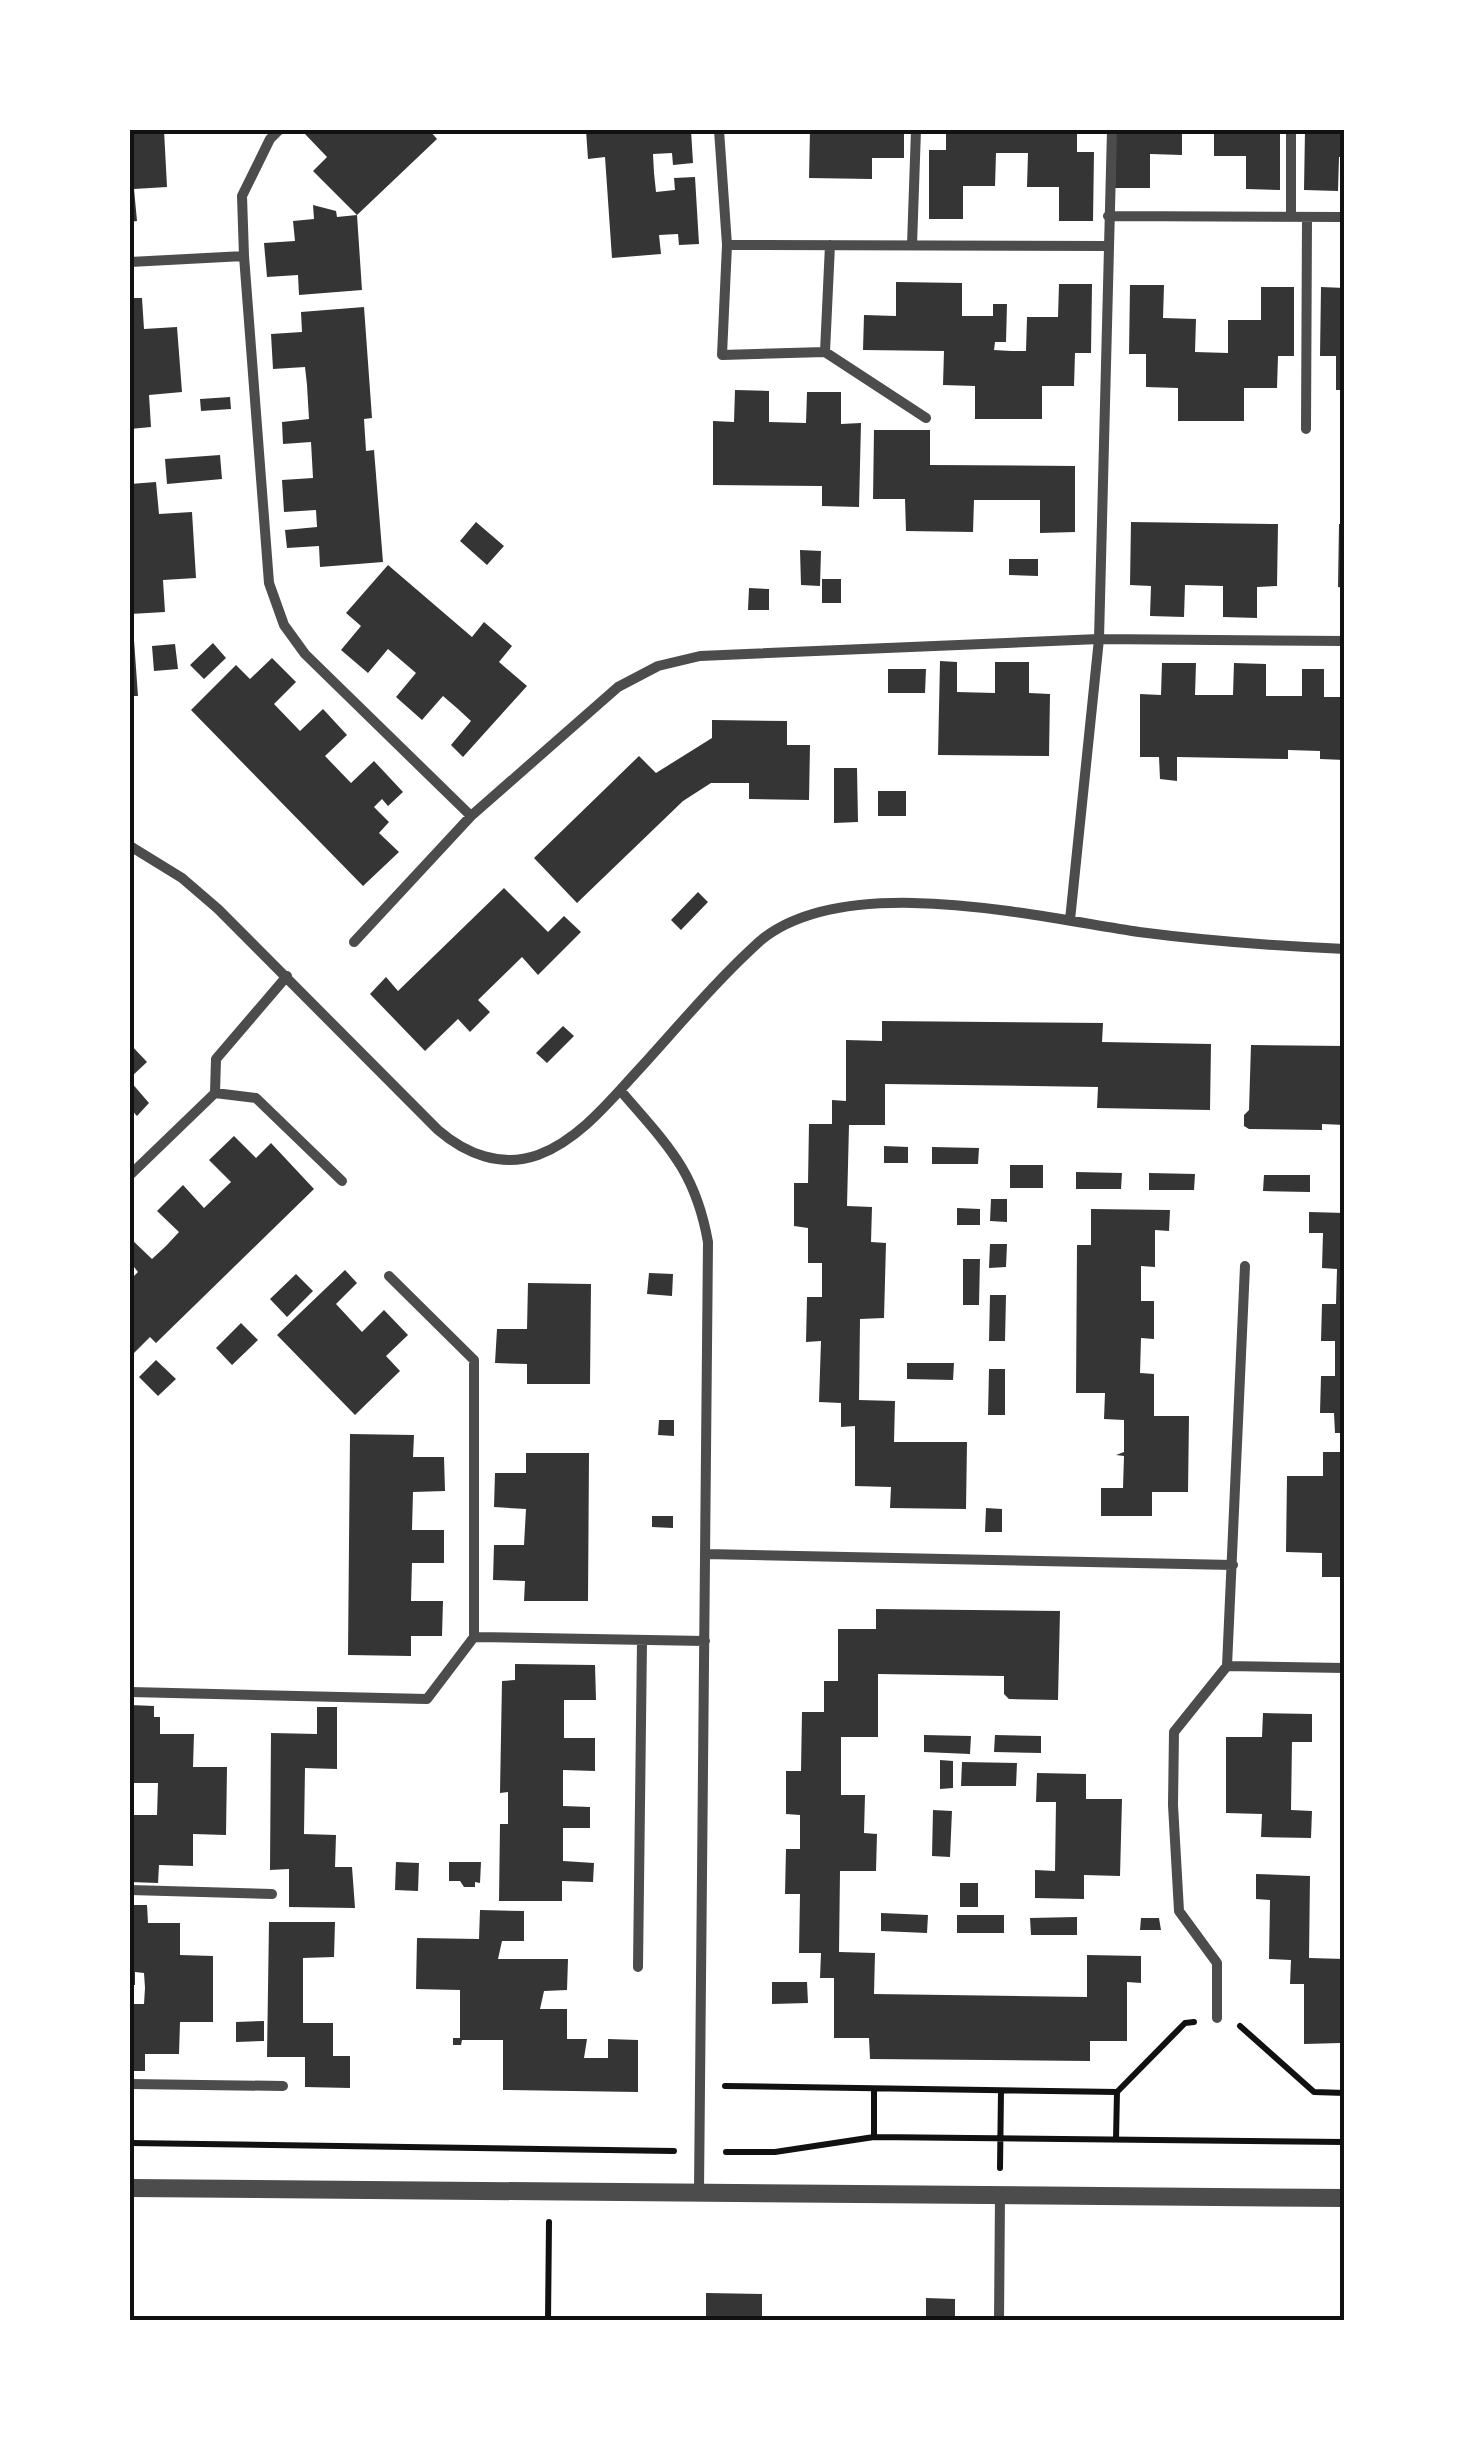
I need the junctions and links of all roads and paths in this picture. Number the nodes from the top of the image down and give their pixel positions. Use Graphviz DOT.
graph roads {
  1 [pos="278,130"];
  2 [pos="719,130"];
  3 [pos="916,130"];
  4 [pos="1112,130"];
  5 [pos="1291,130"];
  6 [pos="1108,216"];
  7 [pos="1291,216"];
  8 [pos="1307,217"];
  9 [pos="1345,217"];
  10 [pos="727,245"];
  11 [pos="912,245"];
  12 [pos="830,246"];
  13 [pos="1108,246"];
  14 [pos="244,256"];
  15 [pos="130,262"];
  16 [pos="825,352"];
  17 [pos="926,418"];
  18 [pos="1306,429"];
  19 [pos="1100,639"];
  20 [pos="1345,641"];
  21 [pos="472,816"];
  22 [pos="130,846"];
  23 [pos="1070,920"];
  24 [pos="354,942"];
  25 [pos="1345,948"];
  26 [pos="287,976"];
  27 [pos="620,1090"];
  28 [pos="215,1093"];
  29 [pos="130,1175"];
  30 [pos="342,1181"];
  31 [pos="1245,1266"];
  32 [pos="389,1276"];
  33 [pos="705,1554"];
  34 [pos="1232,1566"];
  35 [pos="474,1637"];
  36 [pos="642,1640"];
  37 [pos="705,1641"];
  38 [pos="1227,1666"];
  39 [pos="1345,1668"];
  40 [pos="130,1692"];
  41 [pos="130,1890"];
  42 [pos="272,1894"];
  43 [pos="638,1967"];
  44 [pos="1216,2018"];
  45 [pos="130,2084"];
  46 [pos="283,2086"];
  47 [pos="699,2086"];
  48 [pos="874,2090"];
  49 [pos="1002,2091"];
  50 [pos="1117,2092"];
  51 [pos="1345,2093"];
  52 [pos="874,2137"];
  53 [pos="1000,2138"];
  54 [pos="1116,2139"];
  55 [pos="1345,2142"];
  56 [pos="130,2143"];
  57 [pos="700,2151"];
  58 [pos="130,2188"];
  59 [pos="549,2191"];
  60 [pos="699,2192"];
  61 [pos="1000,2195"];
  62 [pos="1345,2198"];
  63 [pos="548,2321"];
  64 [pos="999,2321"];
  1 -- 14 [label="street"];
  2 -- 10 [label="street"];
  3 -- 11 [label="street"];
  4 -- 6 [label="street"];
  5 -- 7 [label="street"];
  6 -- 7 [label="street"];
  6 -- 13 [label="street"];
  7 -- 8 [label="street"];
  8 -- 9 [label="street"];
  8 -- 18 [label="street"];
  10 -- 12 [label="street"];
  10 -- 16 [label="street"];
  11 -- 12 [label="street"];
  11 -- 13 [label="street"];
  12 -- 16 [label="street"];
  13 -- 19 [label="street"];
  14 -- 15 [label="street"];
  14 -- 21 [label="street"];
  16 -- 17 [label="street"];
  19 -- 20 [label="street"];
  19 -- 21 [label="street"];
  19 -- 23 [label="street"];
  21 -- 24 [label="street"];
  22 -- 26 [label="street"];
  23 -- 25 [label="street"];
  23 -- 27 [label="street"];
  26 -- 27 [label="street"];
  26 -- 28 [label="street"];
  27 -- 33 [label="street"];
  28 -- 29 [label="street"];
  28 -- 30 [label="street"];
  31 -- 34 [label="street"];
  32 -- 35 [label="street"];
  33 -- 34 [label="street"];
  33 -- 37 [label="street"];
  34 -- 38 [label="street"];
  35 -- 36 [label="street"];
  35 -- 40 [label="street"];
  36 -- 37 [label="street"];
  36 -- 43 [label="street"];
  37 -- 47 [label="street"];
  38 -- 39 [label="street"];
  38 -- 44 [label="street"];
  41 -- 42 [label="street"];
  44 -- 50 [label="path"];
  44 -- 51 [label="path"];
  45 -- 46 [label="street"];
  47 -- 48 [label="path"];
  47 -- 57 [label="street"];
  48 -- 49 [label="path"];
  48 -- 52 [label="path"];
  49 -- 50 [label="path"];
  49 -- 53 [label="path"];
  50 -- 54 [label="path"];
  52 -- 53 [label="path"];
  52 -- 57 [label="path"];
  53 -- 54 [label="path"];
  54 -- 55 [label="path"];
  56 -- 57 [label="path"];
  57 -- 60 [label="street"];
  58 -- 59 [label="street"];
  59 -- 60 [label="street"];
  59 -- 63 [label="path"];
  60 -- 61 [label="street"];
  61 -- 62 [label="street"];
  61 -- 64 [label="street"];
}
